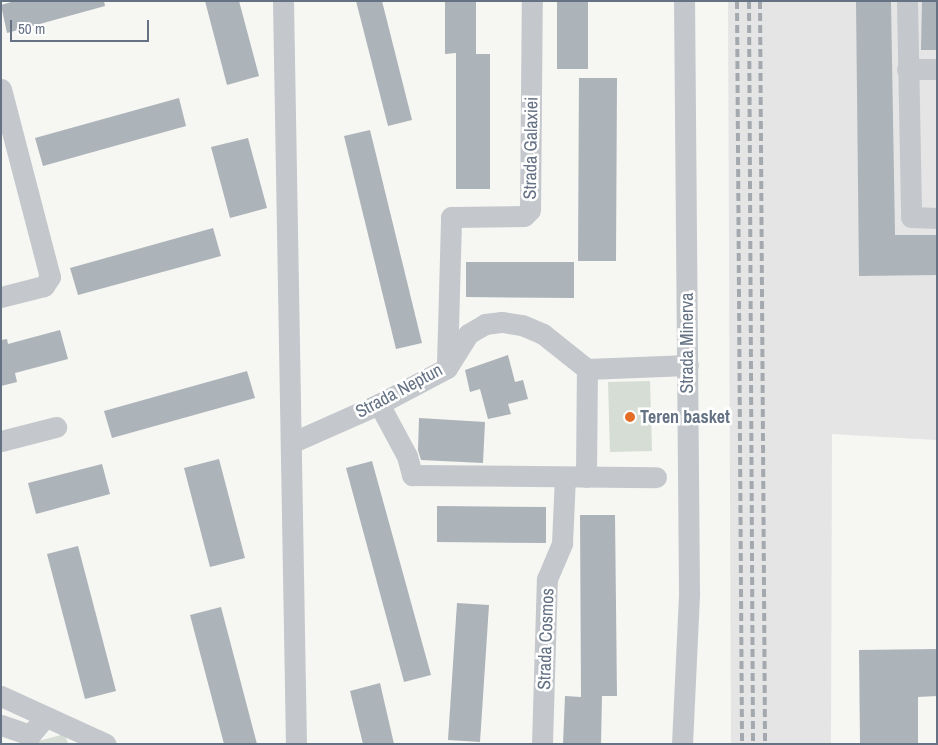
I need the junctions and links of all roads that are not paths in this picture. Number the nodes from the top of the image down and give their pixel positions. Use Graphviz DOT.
graph roads {
  1 [pos="283,1"];
  2 [pos="532,1"];
  3 [pos="684,1"];
  4 [pos="907,1"];
  5 [pos="937,68"];
  6 [pos="907,69"];
  7 [pos="1,89"];
  8 [pos="937,218"];
  9 [pos="1,297"];
  10 [pos="688,365"];
  11 [pos="447,368"];
  12 [pos="588,369"];
  13 [pos="379,404"];
  14 [pos="56,427"];
  15 [pos="1,441"];
  16 [pos="291,443"];
  17 [pos="575,477"];
  18 [pos="656,477"];
  19 [pos="1,696"];
  20 [pos="45,717"];
  21 [pos="1,725"];
  22 [pos="106,744"];
  23 [pos="296,744"];
  24 [pos="542,744"];
  25 [pos="682,744"];
  1 -- 16 [label="street"];
  2 -- 11 [label="street, Strada Galaxiei"];
  3 -- 10 [label="street, Strada Minerva"];
  4 -- 6 [label="street"];
  5 -- 6 [label="street"];
  6 -- 8 [label="street"];
  7 -- 9 [label="street"];
  10 -- 12 [label="street"];
  10 -- 25 [label="street, Strada Minerva"];
  11 -- 12 [label="street, Strada Neptun"];
  11 -- 13 [label="street, Strada Neptun"];
  12 -- 17 [label="street, Strada Cosmos"];
  13 -- 16 [label="street, Strada Neptun"];
  13 -- 17 [label="street"];
  14 -- 15 [label="street"];
  16 -- 23 [label="street"];
  17 -- 18 [label="street"];
  17 -- 24 [label="street, Strada Cosmos"];
  19 -- 20 [label="street"];
  20 -- 21 [label="street"];
  20 -- 22 [label="street"];
}
